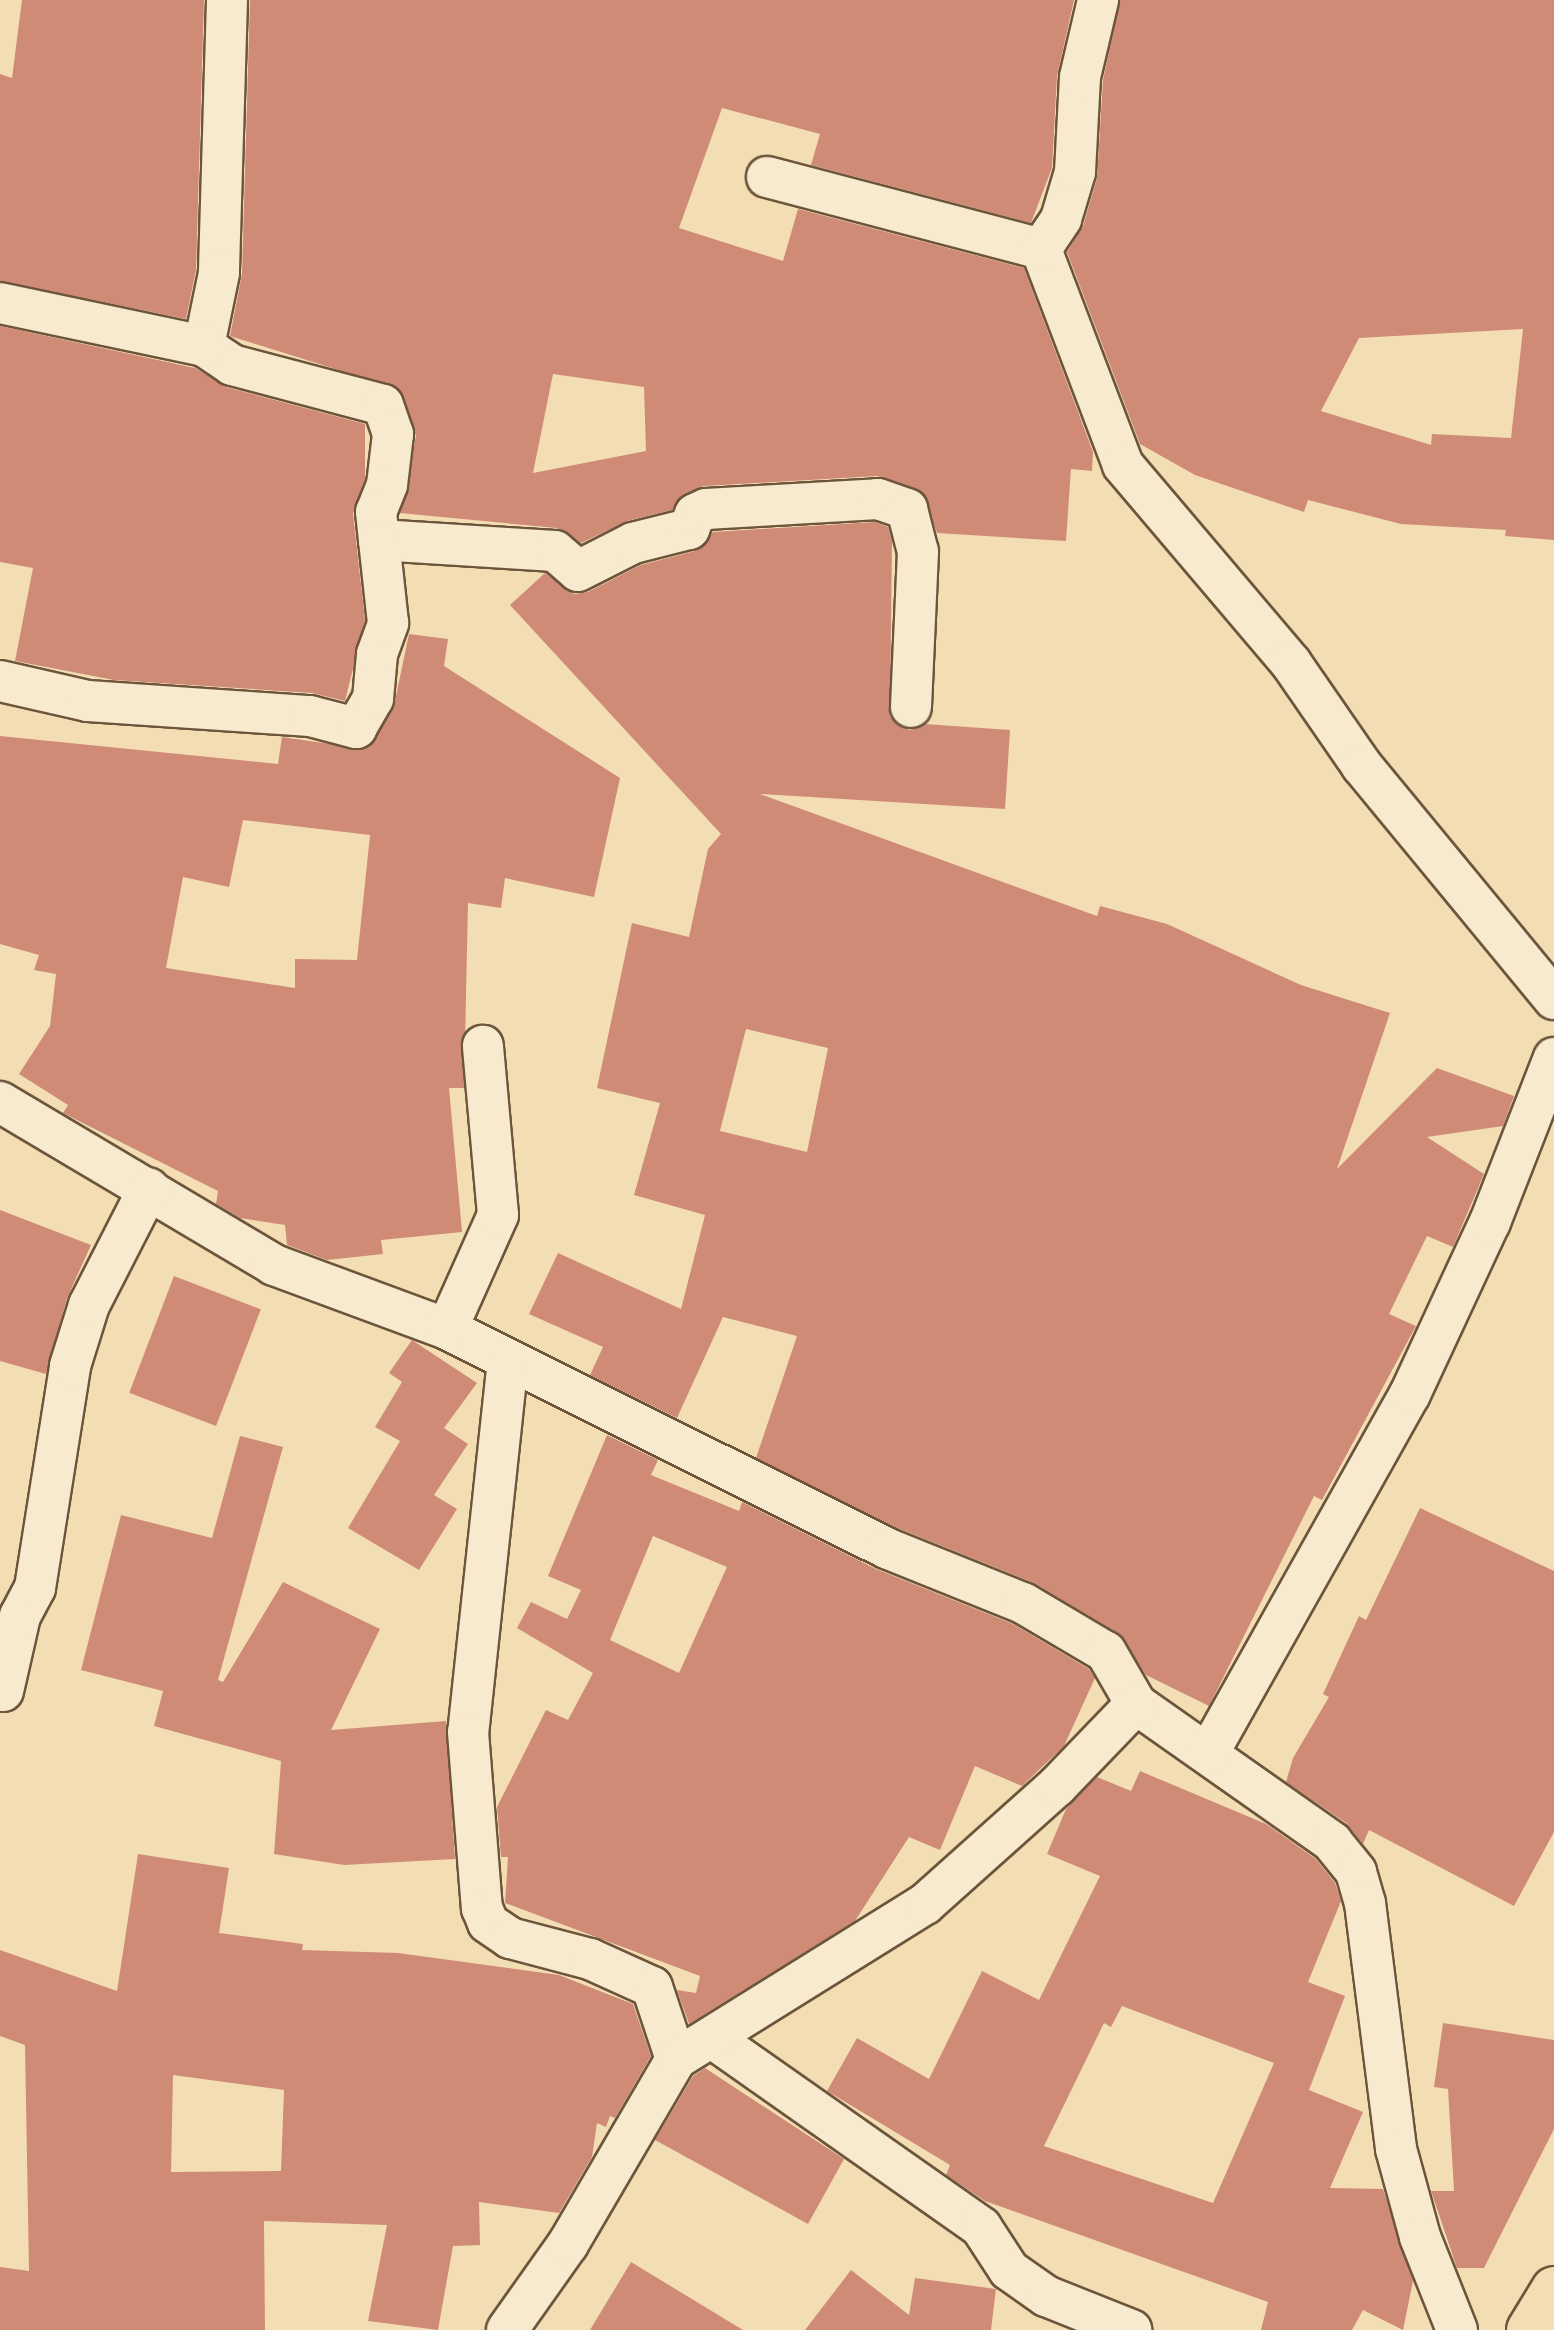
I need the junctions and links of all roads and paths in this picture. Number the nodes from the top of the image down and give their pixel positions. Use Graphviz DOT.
graph roads {
  1 [pos="227,0"];
  2 [pos="1098,0"];
  3 [pos="767,177"];
  4 [pos="1041,249"];
  5 [pos="0,303"];
  6 [pos="204,346"];
  7 [pos="379,540"];
  8 [pos="0,681"];
  9 [pos="911,707"];
  10 [pos="1554,999"];
  11 [pos="483,1046"];
  12 [pos="1554,1058"];
  13 [pos="0,1102"];
  14 [pos="149,1188"];
  15 [pos="447,1329"];
  16 [pos="508,1360"];
  17 [pos="3,1691"];
  18 [pos="1136,1704"];
  19 [pos="1209,1752"];
  20 [pos="712,2038"];
  21 [pos="676,2059"];
  22 [pos="1554,2289"];
  23 [pos="507,2330"];
  24 [pos="1131,2330"];
  25 [pos="1457,2330"];
  26 [pos="1529,2330"];
  1 -- 6 [label="street"];
  2 -- 4 [label="street"];
  3 -- 4 [label="street"];
  4 -- 10 [label="street"];
  5 -- 6 [label="street"];
  6 -- 7 [label="street"];
  7 -- 8 [label="street"];
  7 -- 9 [label="street"];
  11 -- 15 [label="street"];
  12 -- 19 [label="street"];
  13 -- 14 [label="street"];
  14 -- 15 [label="street"];
  14 -- 17 [label="street"];
  15 -- 16 [label="street"];
  16 -- 18 [label="street"];
  16 -- 21 [label="street"];
  18 -- 19 [label="street"];
  18 -- 20 [label="street"];
  19 -- 25 [label="street"];
  20 -- 21 [label="street"];
  20 -- 24 [label="street"];
  21 -- 23 [label="street"];
  22 -- 26 [label="highway"];
}
